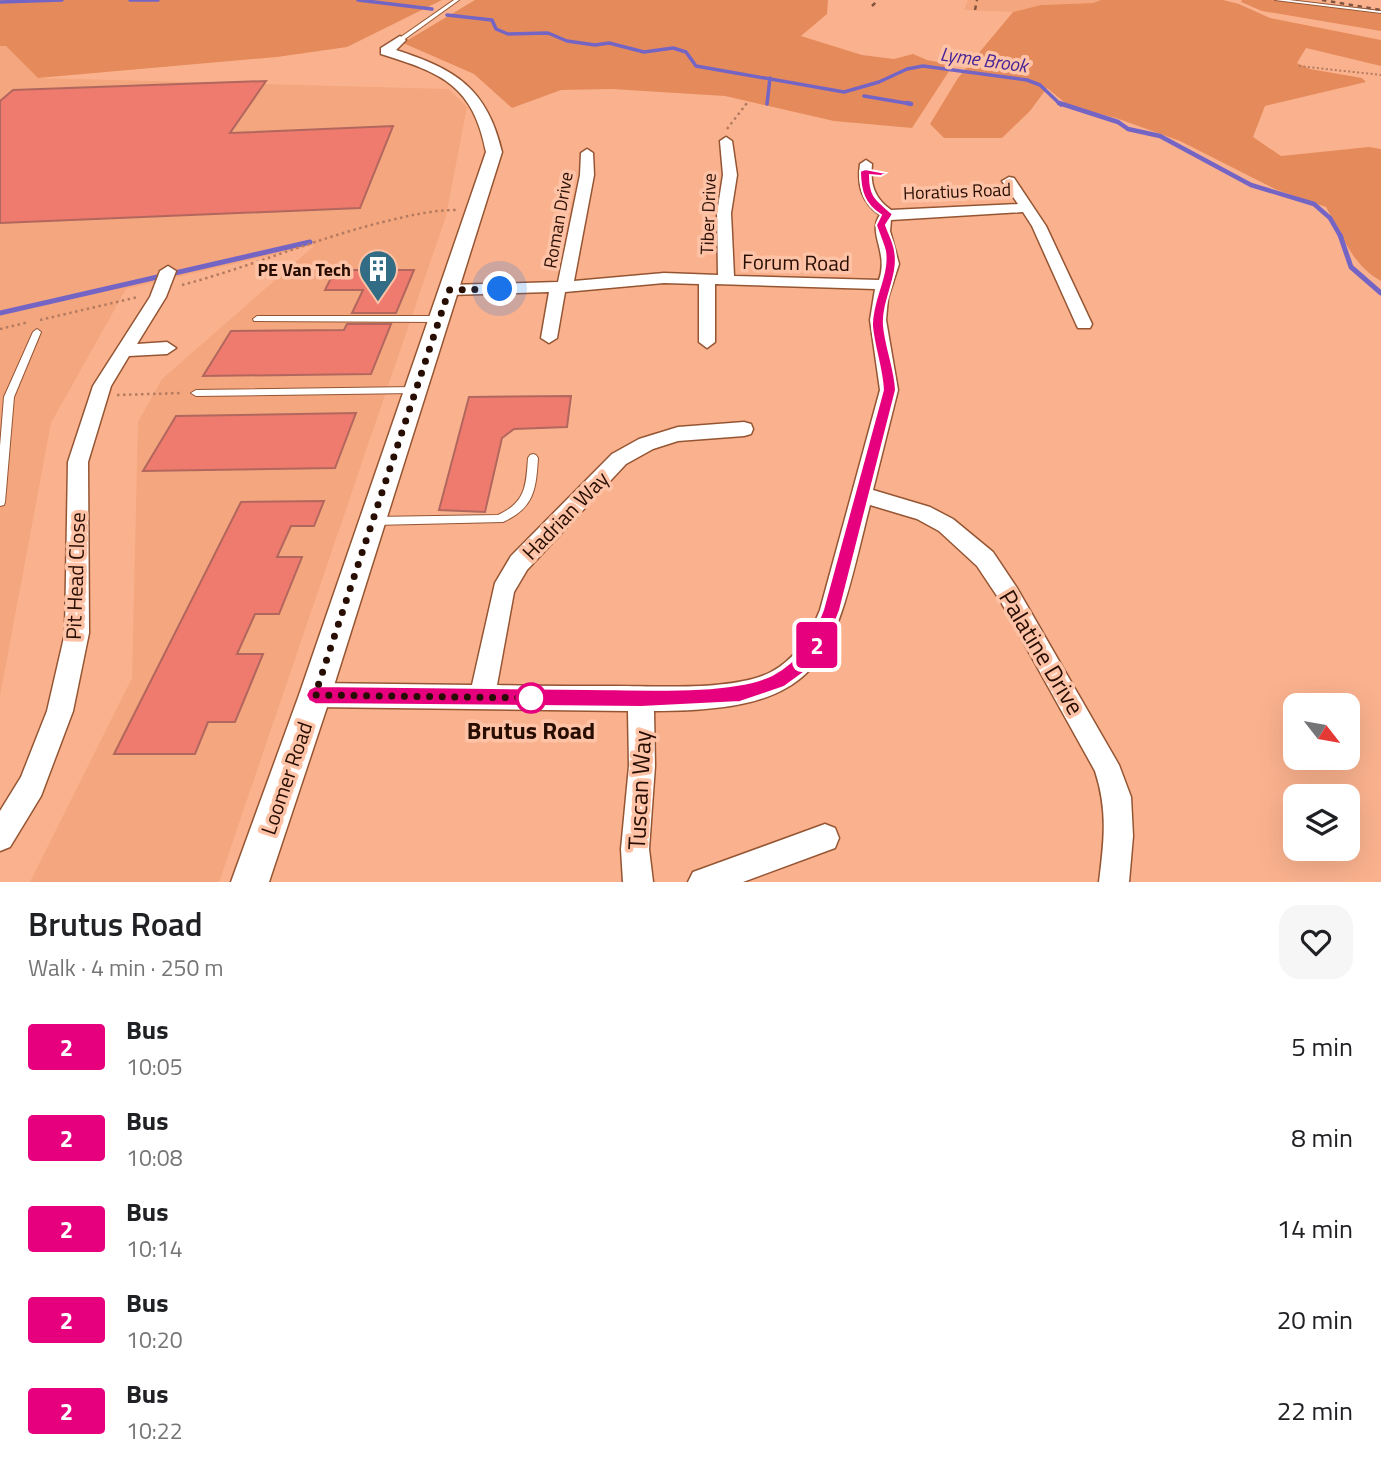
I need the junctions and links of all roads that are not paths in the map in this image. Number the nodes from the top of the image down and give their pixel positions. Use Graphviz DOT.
graph roads {
  1 [pos="457,0"];
  2 [pos="1277,0"];
  3 [pos="1381,12"];
  4 [pos="400,40"];
  5 [pos="732,146"];
  6 [pos="602,159"];
  7 [pos="871,170"];
  8 [pos="1009,181"];
  9 [pos="1029,208"];
  10 [pos="888,214"];
  11 [pos="707,280"];
  12 [pos="726,281"];
  13 [pos="160,285"];
  14 [pos="884,285"];
  15 [pos="562,287"];
  16 [pos="449,290"];
  17 [pos="257,319"];
  18 [pos="438,319"];
  19 [pos="1084,324"];
  20 [pos="37,332"];
  21 [pos="549,338"];
  22 [pos="707,342"];
  23 [pos="167,348"];
  24 [pos="123,351"];
  25 [pos="414,390"];
  26 [pos="196,393"];
  27 [pos="744,429"];
  28 [pos="533,458"];
  29 [pos="863,495"];
  30 [pos="0,502"];
  31 [pos="372,521"];
  32 [pos="315,695"];
  33 [pos="482,698"];
  34 [pos="641,698"];
  35 [pos="0,837"];
  36 [pos="825,838"];
  37 [pos="250,882"];
  38 [pos="638,882"];
  39 [pos="703,882"];
  40 [pos="1114,882"];
  1 -- 4 [label="lane, Loomer Road"];
  2 -- 3 [label="lane"];
  4 -- 16 [label="street, Loomer Road"];
  5 -- 12 [label="street, Tiber Drive"];
  6 -- 15 [label="street, Roman Drive"];
  7 -- 10 [label="street"];
  8 -- 9 [label="street, Horatius Road"];
  9 -- 10 [label="street, Horatius Road"];
  9 -- 19 [label="street, Horatius Road"];
  10 -- 14 [label="street"];
  11 -- 12 [label="street, Forum Road"];
  11 -- 15 [label="street, Forum Road"];
  11 -- 22 [label="street"];
  12 -- 14 [label="street, Forum Road"];
  13 -- 24 [label="street, Pit Head Close"];
  14 -- 29 [label="street"];
  15 -- 16 [label="street, Forum Road"];
  15 -- 21 [label="street"];
  16 -- 18 [label="street, Loomer Road"];
  17 -- 18 [label="lane"];
  18 -- 25 [label="street, Loomer Road"];
  20 -- 30 [label="lane"];
  23 -- 24 [label="street"];
  24 -- 35 [label="street, Pit Head Close"];
  25 -- 26 [label="lane"];
  25 -- 31 [label="street, Loomer Road"];
  27 -- 33 [label="street, Hadrian Way"];
  28 -- 31 [label="lane"];
  29 -- 34 [label="street"];
  29 -- 40 [label="street, Palatine Drive"];
  31 -- 32 [label="street, Loomer Road"];
  32 -- 33 [label="street"];
  32 -- 37 [label="street, Loomer Road"];
  33 -- 34 [label="street"];
  34 -- 38 [label="street, Tuscan Way"];
  36 -- 39 [label="street"];
}
